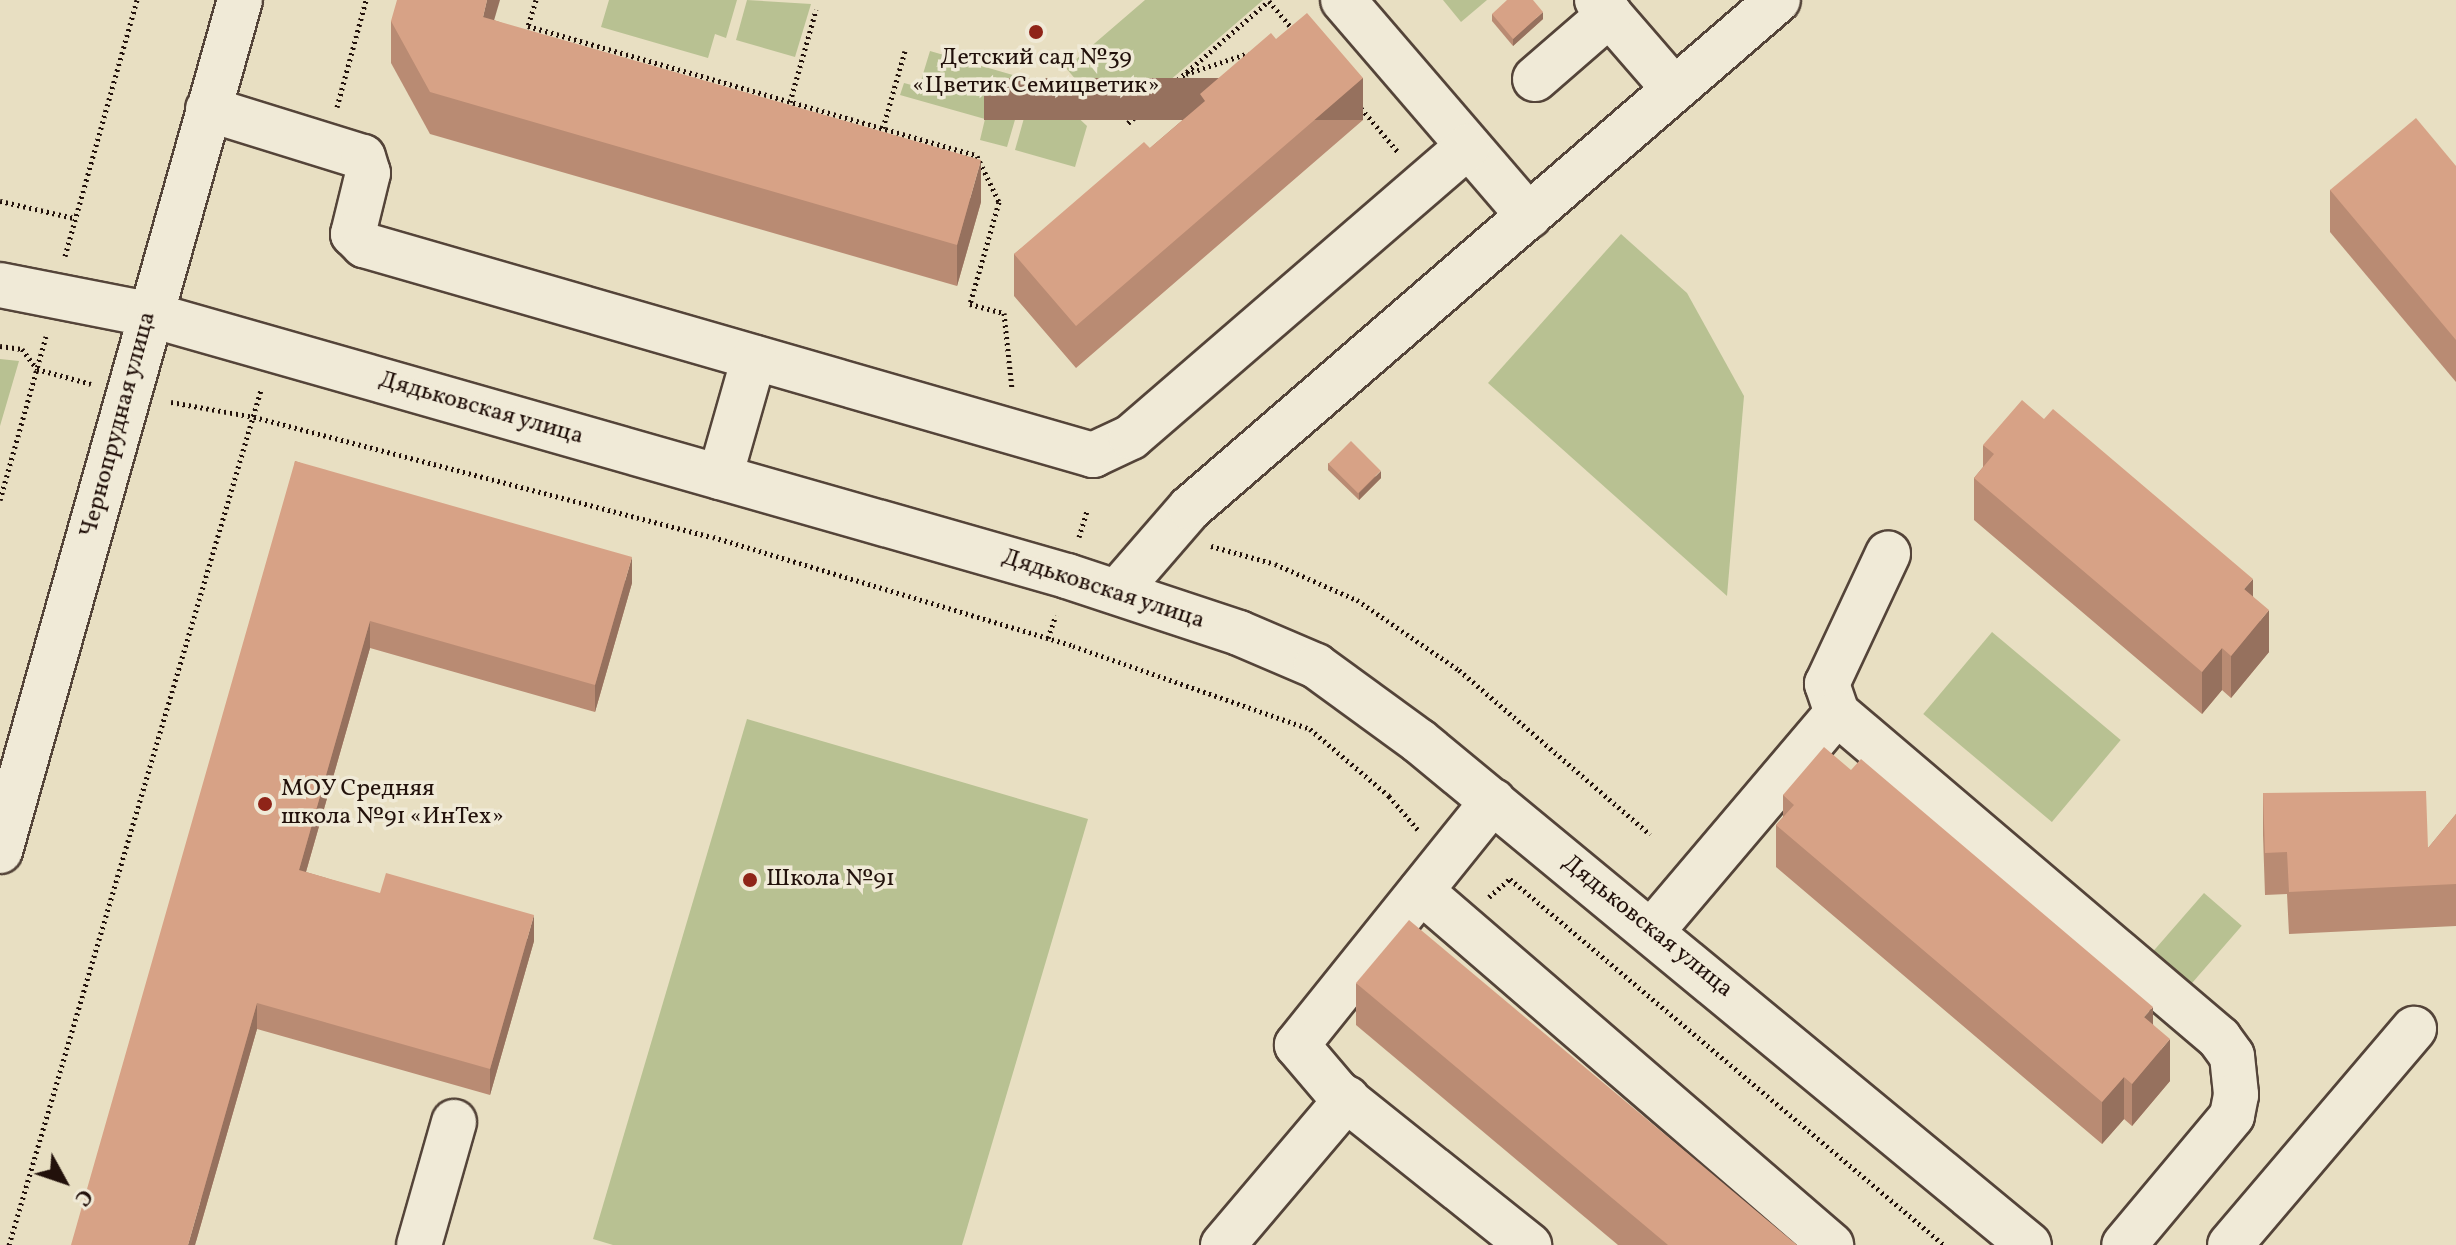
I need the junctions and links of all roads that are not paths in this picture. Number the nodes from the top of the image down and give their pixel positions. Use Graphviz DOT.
graph roads {
  1 [pos="240,0"];
  2 [pos="1343,0"];
  3 [pos="1778,0"];
  4 [pos="1604,7"];
  5 [pos="1535,79"];
  6 [pos="1674,89"];
  7 [pos="208,109"];
  8 [pos="1468,146"];
  9 [pos="1529,216"];
  10 [pos="0,285"];
  11 [pos="148,314"];
  12 [pos="754,358"];
  13 [pos="720,477"];
  14 [pos="1888,554"];
  15 [pos="1118,591"];
  16 [pos="1837,713"];
  17 [pos="1493,801"];
  18 [pos="0,851"];
  19 [pos="1433,876"];
  20 [pos="1652,931"];
  21 [pos="2414,1029"];
  22 [pos="1347,1099"];
  23 [pos="454,1122"];
  24 [pos="419,1245"];
  25 [pos="1223,1245"];
  26 [pos="1529,1245"];
  27 [pos="1831,1245"];
  28 [pos="2029,1245"];
  29 [pos="2124,1245"];
  30 [pos="2230,1245"];
  1 -- 7 [label="street, Чернопрудная улица"];
  2 -- 8 [label="street"];
  3 -- 6 [label="street"];
  4 -- 5 [label="street"];
  4 -- 6 [label="street"];
  6 -- 9 [label="street"];
  7 -- 11 [label="street, Чернопрудная улица"];
  7 -- 12 [label="street"];
  8 -- 9 [label="street"];
  8 -- 12 [label="street"];
  9 -- 15 [label="street"];
  10 -- 11 [label="street, Дядьковская улица"];
  11 -- 13 [label="street, Дядьковская улица"];
  11 -- 18 [label="street, Чернопрудная улица"];
  12 -- 13 [label="street"];
  13 -- 15 [label="street, Дядьковская улица"];
  14 -- 16 [label="street"];
  15 -- 17 [label="street, Дядьковская улица"];
  16 -- 20 [label="street"];
  16 -- 29 [label="street"];
  17 -- 19 [label="street"];
  17 -- 20 [label="street, Дядьковская улица"];
  19 -- 22 [label="street"];
  19 -- 27 [label="street"];
  20 -- 28 [label="street, Дядьковская улица"];
  21 -- 30 [label="street"];
  22 -- 25 [label="street"];
  22 -- 26 [label="street"];
  23 -- 24 [label="street"];
}
